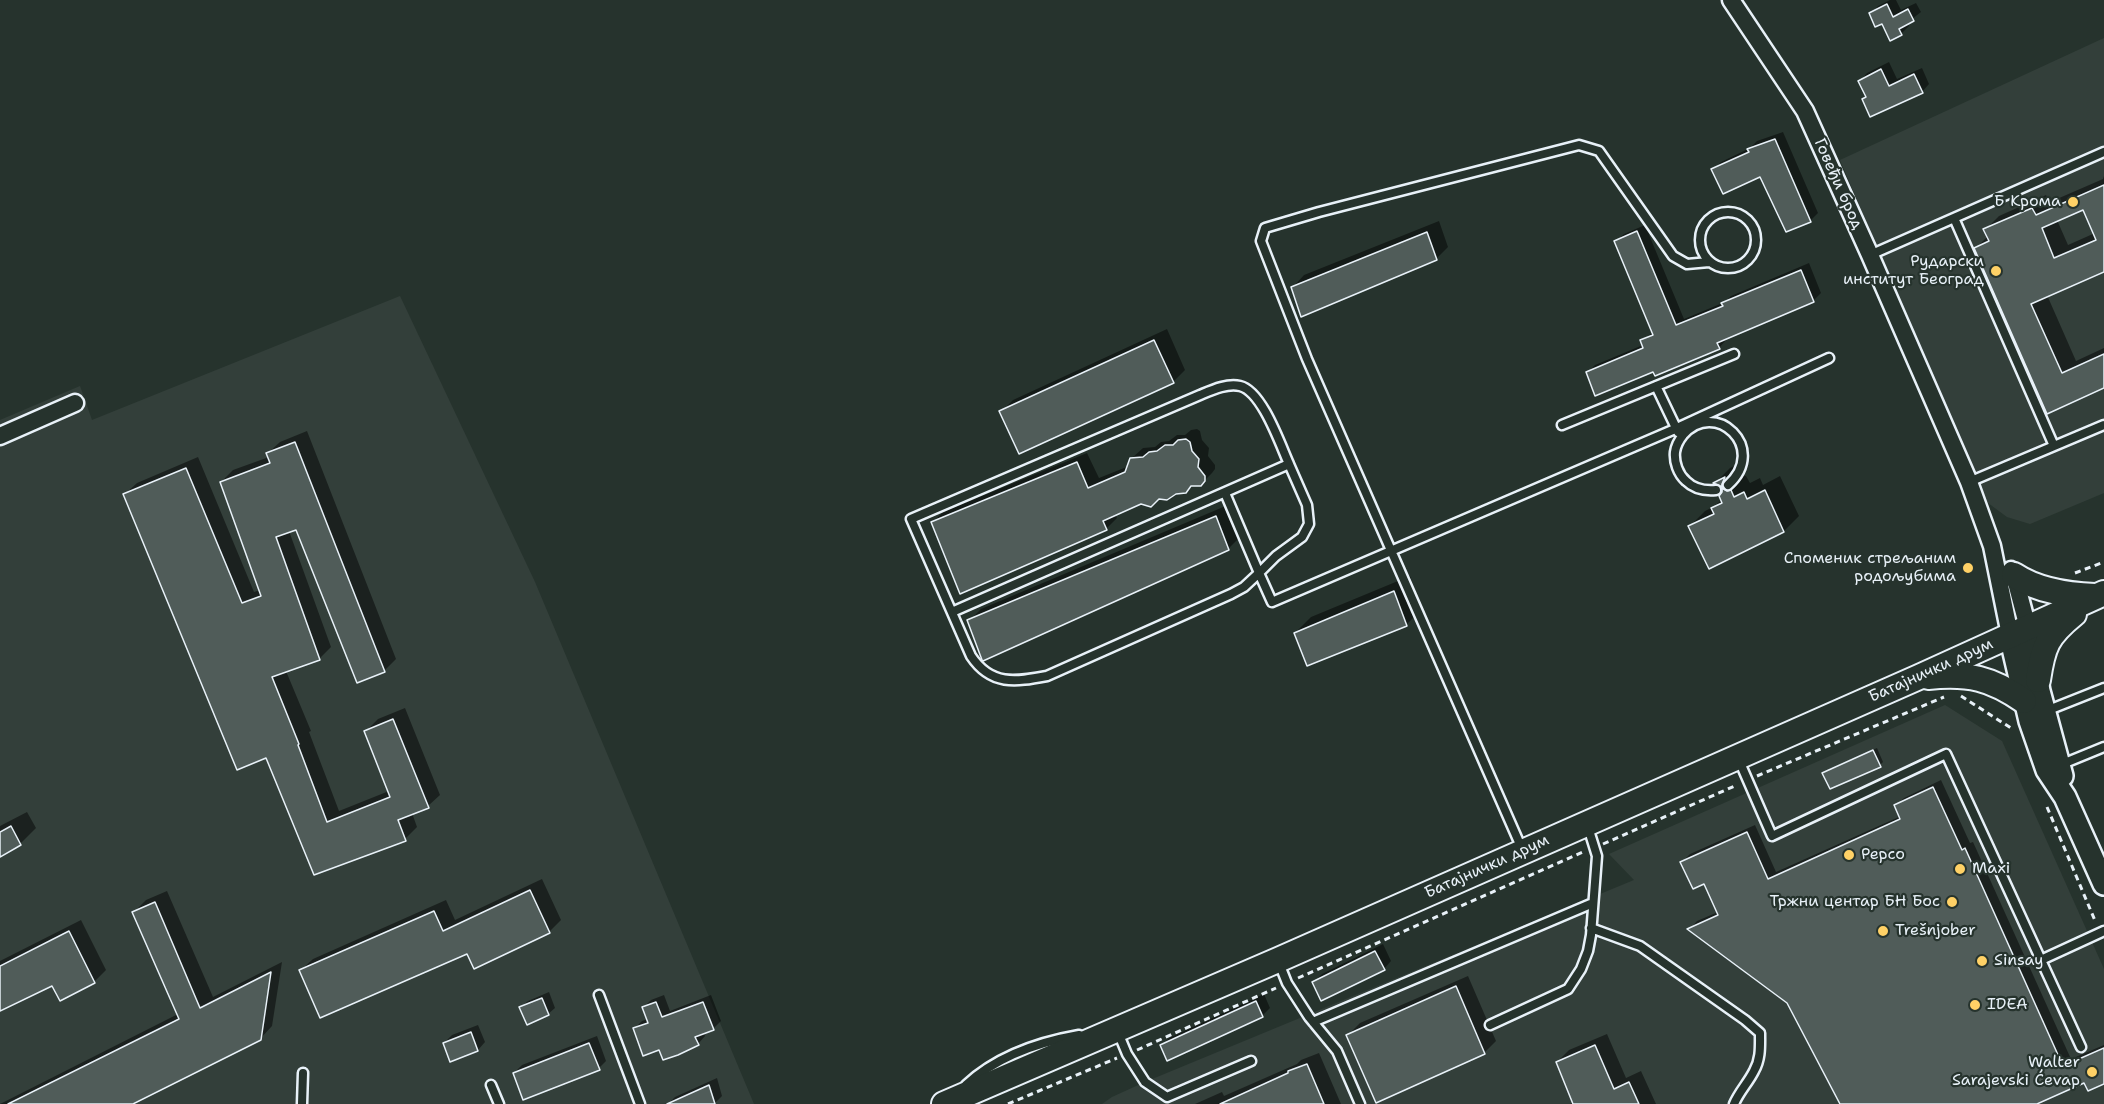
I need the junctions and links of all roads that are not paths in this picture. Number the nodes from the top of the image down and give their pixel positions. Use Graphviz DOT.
graph roads {
  1 [pos="1731,0"];
  2 [pos="2104,152"];
  3 [pos="1954,218"];
  4 [pos="1870,255"];
  5 [pos="1709,262"];
  6 [pos="1734,354"];
  7 [pos="1829,358"];
  8 [pos="1656,386"];
  9 [pos="75,403"];
  10 [pos="1562,425"];
  11 [pos="2104,425"];
  12 [pos="1675,429"];
  13 [pos="0,436"];
  14 [pos="1682,436"];
  15 [pos="2054,446"];
  16 [pos="1289,464"];
  17 [pos="1969,482"];
  18 [pos="1728,484"];
  19 [pos="1716,490"];
  20 [pos="1225,493"];
  21 [pos="1992,546"];
  22 [pos="1392,551"];
  23 [pos="1259,573"];
  24 [pos="2014,575"];
  25 [pos="2101,595"];
  26 [pos="952,612"];
  27 [pos="2019,632"];
  28 [pos="1919,677"];
  29 [pos="2038,680"];
  30 [pos="2104,688"];
  31 [pos="2035,707"];
  32 [pos="2104,747"];
  33 [pos="1737,757"];
  34 [pos="2059,765"];
  35 [pos="2056,801"];
  36 [pos="1586,823"];
  37 [pos="1523,851"];
  38 [pos="2097,857"];
  39 [pos="2104,884"];
  40 [pos="1593,903"];
  41 [pos="1591,928"];
  42 [pos="2102,932"];
  43 [pos="1278,960"];
  44 [pos="2041,960"];
  45 [pos="599,995"];
  46 [pos="1313,1022"];
  47 [pos="1490,1025"];
  48 [pos="1115,1030"];
  49 [pos="2081,1047"];
  50 [pos="1251,1061"];
  51 [pos="303,1074"];
  52 [pos="491,1085"];
  53 [pos="945,1103"];
  54 [pos="302,1104"];
  55 [pos="500,1104"];
  56 [pos="640,1104"];
  57 [pos="1360,1104"];
  58 [pos="1734,1104"];
  1 -- 4 [label="street, Говеђи брод"];
  2 -- 3 [label="lane"];
  3 -- 4 [label="lane"];
  3 -- 15 [label="lane"];
  4 -- 17 [label="street, Говеђи брод"];
  5 -- 5 [label="lane"];
  5 -- 22 [label="lane"];
  6 -- 8 [label="lane"];
  7 -- 12 [label="lane"];
  8 -- 10 [label="lane"];
  8 -- 12 [label="lane"];
  9 -- 13 [label="street"];
  11 -- 15 [label="lane"];
  12 -- 14 [label="lane"];
  12 -- 22 [label="lane"];
  14 -- 18 [label="lane"];
  14 -- 19 [label="lane"];
  15 -- 17 [label="lane"];
  16 -- 20 [label="lane"];
  16 -- 23 [label="lane"];
  16 -- 26 [label="lane"];
  17 -- 21 [label="street, Говеђи брод"];
  20 -- 23 [label="lane"];
  20 -- 26 [label="lane"];
  21 -- 24 [label="street"];
  21 -- 27 [label="street"];
  22 -- 23 [label="lane"];
  22 -- 37 [label="lane"];
  23 -- 26 [label="lane"];
  24 -- 25 [label="main road"];
  24 -- 27 [label="street"];
  25 -- 27 [label="main road, Батајнички друм"];
  25 -- 29 [label="main road"];
  27 -- 28 [label="main road, Батајнички друм"];
  27 -- 29 [label="street"];
  27 -- 31 [label="street"];
  28 -- 31 [label="main road"];
  28 -- 33 [label="main road, Батајнички друм"];
  29 -- 31 [label="street"];
  30 -- 31 [label="lane"];
  31 -- 34 [label="street"];
  31 -- 35 [label="street"];
  32 -- 34 [label="lane"];
  33 -- 36 [label="main road, Батајнички друм"];
  33 -- 44 [label="lane"];
  34 -- 35 [label="street"];
  35 -- 38 [label="street"];
  36 -- 37 [label="main road, Батајнички друм"];
  36 -- 40 [label="lane"];
  37 -- 43 [label="main road, Батајнички друм"];
  38 -- 39 [label="street"];
  40 -- 41 [label="lane"];
  40 -- 46 [label="lane"];
  41 -- 47 [label="lane"];
  41 -- 58 [label="lane"];
  42 -- 44 [label="lane"];
  43 -- 46 [label="lane"];
  43 -- 48 [label="main road, Батајнички друм"];
  44 -- 49 [label="lane"];
  45 -- 56 [label="lane"];
  46 -- 57 [label="lane"];
  48 -- 50 [label="lane"];
  48 -- 53 [label="main road, Батајнички друм"];
  51 -- 54 [label="lane"];
  52 -- 55 [label="lane"];
}
